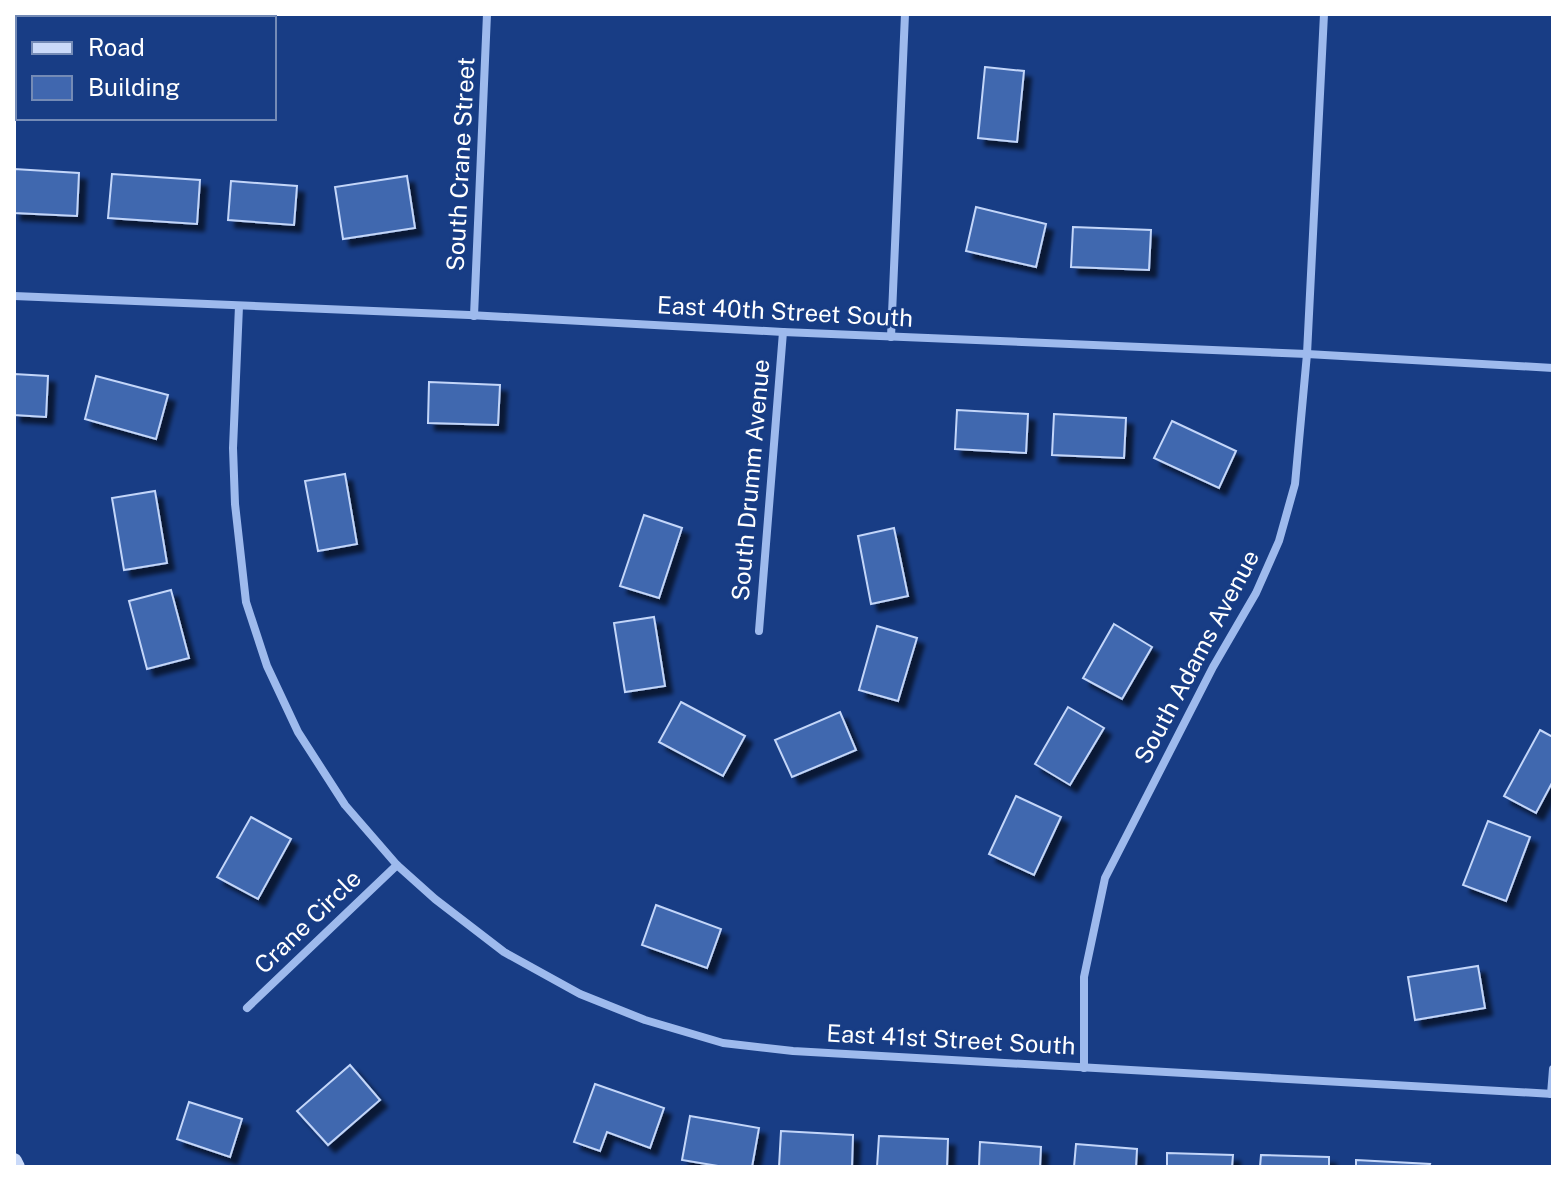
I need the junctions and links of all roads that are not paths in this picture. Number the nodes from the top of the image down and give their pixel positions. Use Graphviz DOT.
graph roads {
  1 [pos="487,14"];
  2 [pos="905,14"];
  3 [pos="1324,14"];
  4 [pos="14,296"];
  5 [pos="239,306"];
  6 [pos="474,316"];
  7 [pos="783,332"];
  8 [pos="891,337"];
  9 [pos="1307,354"];
  10 [pos="1553,368"];
  11 [pos="759,631"];
  12 [pos="397,865"];
  13 [pos="247,1008"];
  14 [pos="1084,1068"];
  15 [pos="1553,1069"];
  16 [pos="1552,1094"];
  17 [pos="14,1161"];
  18 [pos="17,1167"];
  1 -- 6 [label="street, South Crane Street"];
  2 -- 8 [label="street"];
  3 -- 9 [label="street, South Adams Avenue"];
  4 -- 5 [label="street, East 40th Street South"];
  5 -- 6 [label="street, East 40th Street South"];
  5 -- 12 [label="street"];
  6 -- 7 [label="street, East 40th Street South"];
  7 -- 8 [label="street, East 40th Street South"];
  7 -- 11 [label="street, South Drumm Avenue"];
  8 -- 9 [label="street, East 40th Street South"];
  9 -- 10 [label="street, East 40th Street South"];
  9 -- 14 [label="street, South Adams Avenue"];
  12 -- 13 [label="street, Crane Circle"];
  12 -- 14 [label="street, East 41st Street South"];
  14 -- 16 [label="street, East 41st Street South"];
  15 -- 16 [label="street"];
  17 -- 18 [label="street"];
}
